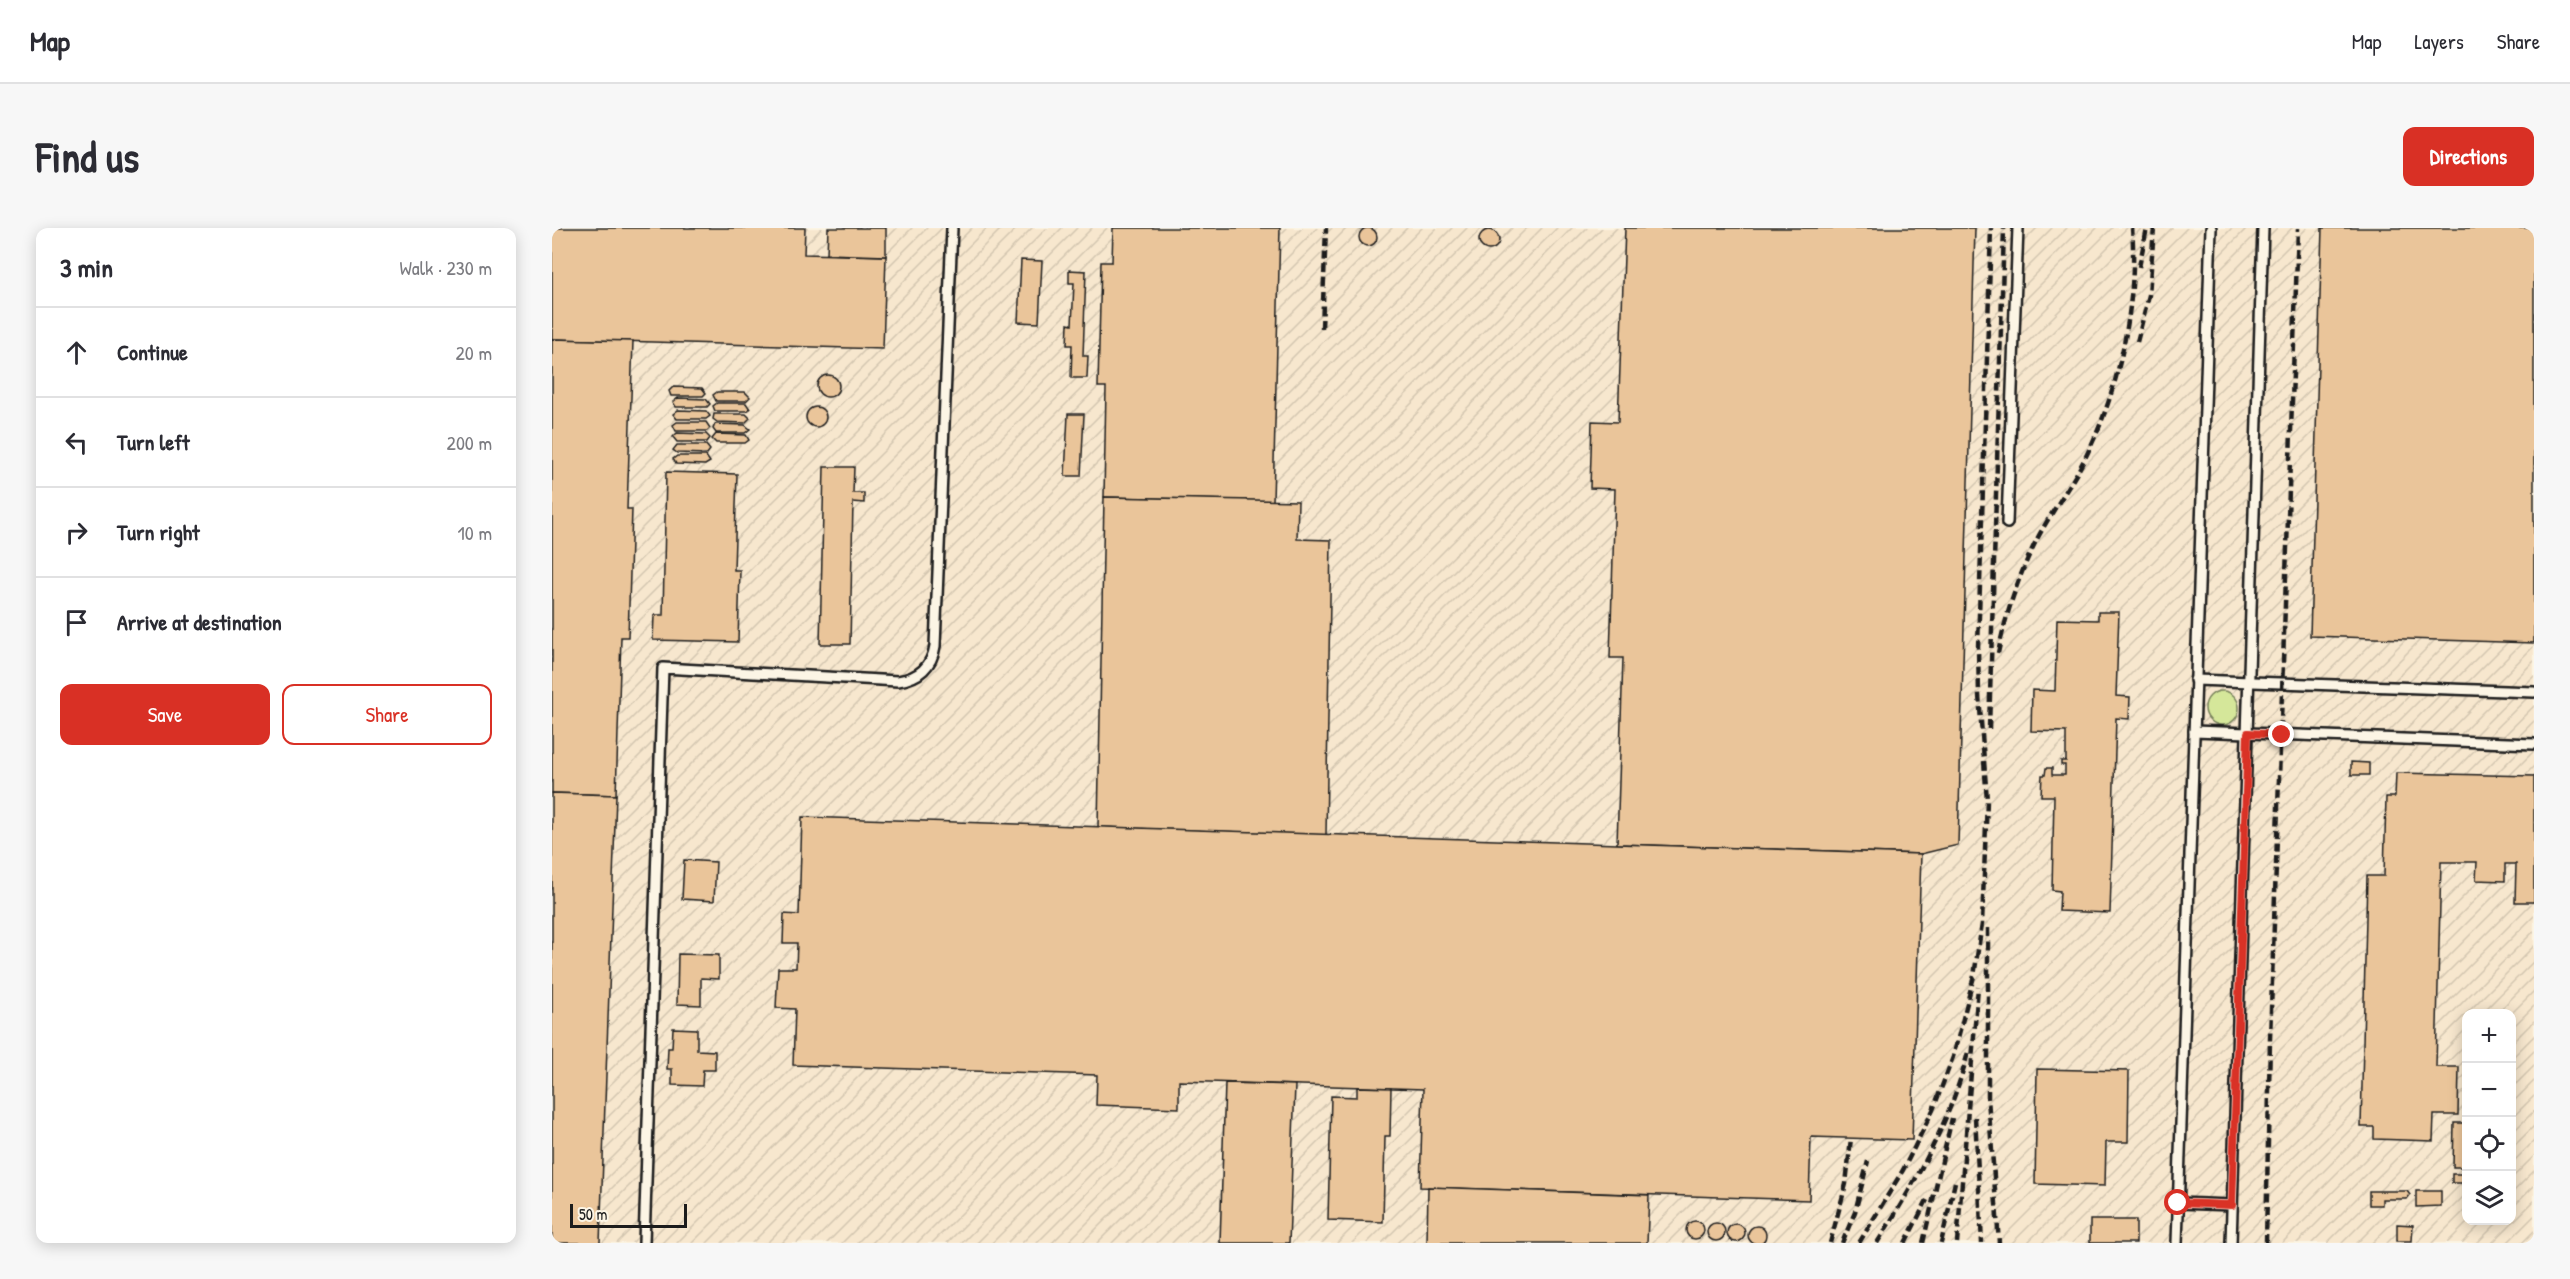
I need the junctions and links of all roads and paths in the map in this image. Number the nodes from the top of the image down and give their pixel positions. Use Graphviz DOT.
graph roads {
  1 [pos="952,228"];
  2 [pos="2018,228"];
  3 [pos="2211,228"];
  4 [pos="2263,228"];
  5 [pos="2007,523"];
  6 [pos="2195,680"];
  7 [pos="2248,682"];
  8 [pos="2534,692"];
  9 [pos="2194,731"];
  10 [pos="2248,733"];
  11 [pos="2534,744"];
  12 [pos="2178,1203"];
  13 [pos="2232,1205"];
  14 [pos="644,1243"];
  15 [pos="2176,1243"];
  16 [pos="2231,1243"];
  1 -- 14 [label="lane"];
  2 -- 5 [label="lane"];
  3 -- 6 [label="lane"];
  4 -- 7 [label="lane"];
  6 -- 7 [label="lane"];
  6 -- 9 [label="lane"];
  7 -- 8 [label="lane"];
  7 -- 10 [label="lane"];
  9 -- 10 [label="lane"];
  9 -- 12 [label="lane"];
  10 -- 11 [label="lane"];
  10 -- 13 [label="lane"];
  12 -- 13 [label="lane"];
  12 -- 15 [label="lane"];
  13 -- 16 [label="lane"];
}
